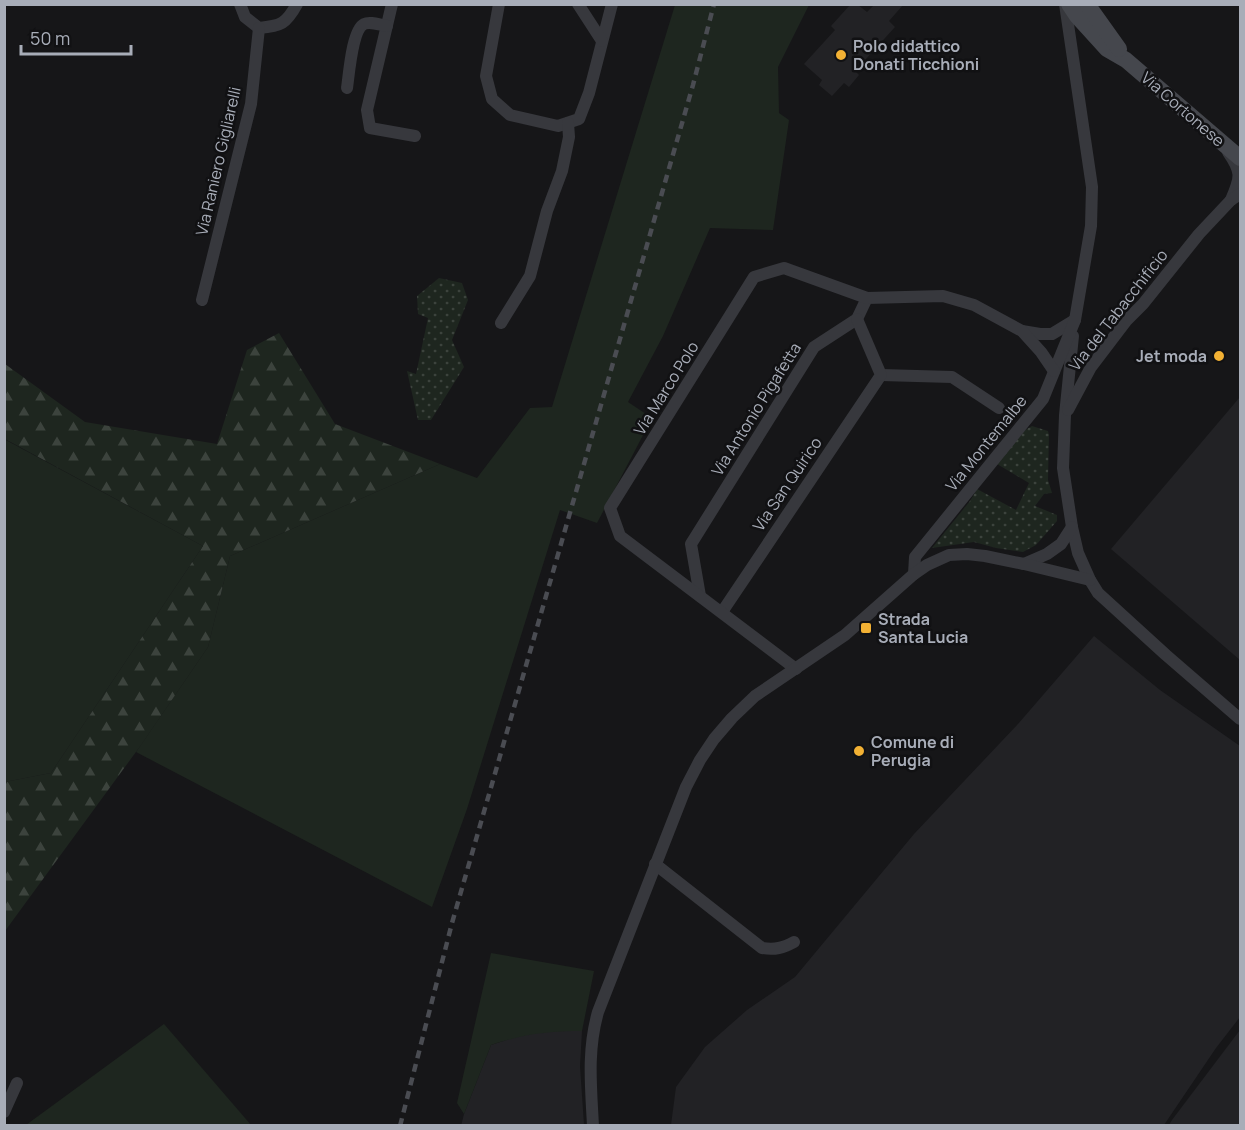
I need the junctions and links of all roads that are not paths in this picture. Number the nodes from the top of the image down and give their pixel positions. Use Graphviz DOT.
graph roads {
  1 [pos="240,4"];
  2 [pos="297,4"];
  3 [pos="392,4"];
  4 [pos="499,4"];
  5 [pos="578,4"];
  6 [pos="612,4"];
  7 [pos="1067,4"];
  8 [pos="1087,4"];
  9 [pos="387,26"];
  10 [pos="259,28"];
  11 [pos="602,41"];
  12 [pos="1126,60"];
  13 [pos="347,88"];
  14 [pos="568,123"];
  15 [pos="415,136"];
  16 [pos="1222,143"];
  17 [pos="1240,158"];
  18 [pos="1236,197"];
  19 [pos="867,298"];
  20 [pos="202,300"];
  21 [pos="857,319"];
  22 [pos="1075,320"];
  23 [pos="501,323"];
  24 [pos="1022,331"];
  25 [pos="1054,370"];
  26 [pos="881,375"];
  27 [pos="999,408"];
  28 [pos="1065,415"];
  29 [pos="1072,527"];
  30 [pos="1024,564"];
  31 [pos="914,574"];
  32 [pos="1090,580"];
  33 [pos="700,596"];
  34 [pos="722,612"];
  35 [pos="796,669"];
  36 [pos="1240,719"];
  37 [pos="655,864"];
  38 [pos="794,942"];
  39 [pos="16,1083"];
  40 [pos="4,1112"];
  41 [pos="592,1125"];
  1 -- 10 [label="street"];
  2 -- 10 [label="street"];
  3 -- 9 [label="street"];
  4 -- 14 [label="street"];
  5 -- 11 [label="street"];
  6 -- 11 [label="street"];
  7 -- 12 [label="main road, Via Cortonese"];
  7 -- 22 [label="street, Via Montemalbe"];
  8 -- 12 [label="main road, Via Cortonese"];
  9 -- 13 [label="street"];
  9 -- 15 [label="street"];
  10 -- 20 [label="street, Via Raniero Gigliarelli"];
  11 -- 14 [label="street"];
  12 -- 16 [label="main road, Via Cortonese"];
  14 -- 23 [label="street"];
  16 -- 17 [label="main road, Via Cortonese"];
  16 -- 18 [label="street, Via del Tabacchificio"];
  18 -- 28 [label="street, Via del Tabacchificio"];
  19 -- 21 [label="street"];
  19 -- 24 [label="street"];
  19 -- 33 [label="street, Via Marco Polo"];
  21 -- 26 [label="street"];
  21 -- 33 [label="street, Via Antonio Pigafetta"];
  22 -- 24 [label="street"];
  22 -- 25 [label="street, Via Montemalbe"];
  22 -- 28 [label="street"];
  24 -- 25 [label="street"];
  25 -- 31 [label="street, Via Montemalbe"];
  26 -- 27 [label="street"];
  26 -- 34 [label="street, Via San Quirico"];
  28 -- 29 [label="street, Via del Tabacchificio"];
  29 -- 30 [label="street"];
  29 -- 32 [label="street, Via del Tabacchificio"];
  30 -- 31 [label="street"];
  30 -- 32 [label="street"];
  31 -- 35 [label="street"];
  32 -- 36 [label="street, Via del Tabacchificio"];
  33 -- 34 [label="street"];
  34 -- 35 [label="street"];
  35 -- 37 [label="street"];
  37 -- 38 [label="street"];
  37 -- 41 [label="street"];
  39 -- 40 [label="street"];
}
